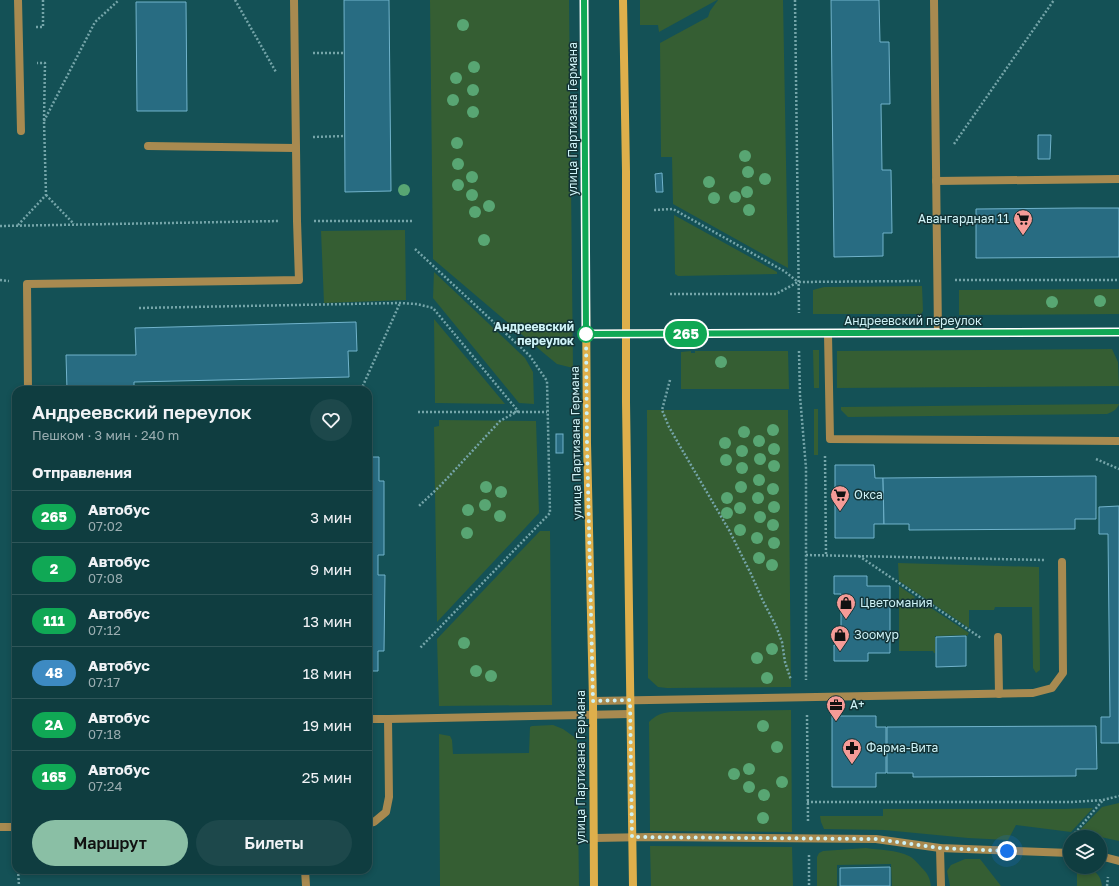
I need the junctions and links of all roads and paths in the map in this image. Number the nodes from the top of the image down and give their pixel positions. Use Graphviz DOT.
graph roads {
  1 [pos="18,0"];
  2 [pos="119,0"];
  3 [pos="235,0"];
  4 [pos="294,0"];
  5 [pos="584,0"];
  6 [pos="623,0"];
  7 [pos="795,0"];
  8 [pos="934,0"];
  9 [pos="1054,0"];
  10 [pos="295,53"];
  11 [pos="344,53"];
  12 [pos="276,72"];
  13 [pos="44,121"];
  14 [pos="21,131"];
  15 [pos="345,136"];
  16 [pos="296,137"];
  17 [pos="148,146"];
  18 [pos="296,148"];
  19 [pos="936,168"];
  20 [pos="1119,179"];
  21 [pos="936,181"];
  22 [pos="46,195"];
  23 [pos="654,210"];
  24 [pos="297,221"];
  25 [pos="414,221"];
  26 [pos="75,224"];
  27 [pos="0,226"];
  28 [pos="415,249"];
  29 [pos="937,280"];
  30 [pos="1119,280"];
  31 [pos="798,282"];
  32 [pos="670,294"];
  33 [pos="400,303"];
  34 [pos="139,308"];
  35 [pos="799,313"];
  36 [pos="1119,332"];
  37 [pos="938,333"];
  38 [pos="586,334"];
  39 [pos="625,334"];
  40 [pos="828,334"];
  41 [pos="799,351"];
  42 [pos="670,380"];
  43 [pos="28,386"];
  44 [pos="363,386"];
  45 [pos="518,411"];
  46 [pos="418,412"];
  47 [pos="548,412"];
  48 [pos="1119,441"];
  49 [pos="832,456"];
  50 [pos="1093,458"];
  51 [pos="1119,469"];
  52 [pos="419,506"];
  53 [pos="806,555"];
  54 [pos="826,555"];
  55 [pos="858,556"];
  56 [pos="1062,562"];
  57 [pos="998,637"];
  58 [pos="420,648"];
  59 [pos="998,648"];
  60 [pos="999,694"];
  61 [pos="806,697"];
  62 [pos="630,700"];
  63 [pos="593,701"];
  64 [pos="630,714"];
  65 [pos="592,716"];
  66 [pos="372,719"];
  67 [pos="388,719"];
  68 [pos="1119,796"];
  69 [pos="1103,800"];
  70 [pos="807,802"];
  71 [pos="372,822"];
  72 [pos="0,827"];
  73 [pos="12,827"];
  74 [pos="1078,830"];
  75 [pos="632,837"];
  76 [pos="594,838"];
  77 [pos="809,839"];
  78 [pos="940,848"];
  79 [pos="1063,853"];
  80 [pos="1107,858"];
  81 [pos="1119,861"];
  82 [pos="18,874"];
  83 [pos="305,874"];
  84 [pos="19,886"];
  85 [pos="306,886"];
  86 [pos="594,886"];
  87 [pos="633,886"];
  88 [pos="809,886"];
  89 [pos="941,886"];
  1 -- 14 [label="street"];
  2 -- 13 [label="path"];
  3 -- 12 [label="path"];
  4 -- 10 [label="street"];
  5 -- 38 [label="main road, улица Партизана Германа"];
  6 -- 39 [label="main road"];
  7 -- 31 [label="path"];
  8 -- 19 [label="street"];
  9 -- 19 [label="path"];
  10 -- 11 [label="path"];
  10 -- 16 [label="street"];
  15 -- 16 [label="path"];
  16 -- 18 [label="street"];
  17 -- 18 [label="street"];
  18 -- 24 [label="street"];
  19 -- 21 [label="street"];
  20 -- 21 [label="street"];
  21 -- 29 [label="street"];
  22 -- 26 [label="path"];
  23 -- 31 [label="path"];
  24 -- 25 [label="path"];
  24 -- 26 [label="path"];
  24 -- 43 [label="street"];
  26 -- 27 [label="path"];
  28 -- 47 [label="path"];
  29 -- 30 [label="path"];
  29 -- 31 [label="path"];
  29 -- 37 [label="street"];
  31 -- 32 [label="path"];
  31 -- 35 [label="path"];
  33 -- 34 [label="path"];
  33 -- 44 [label="path"];
  33 -- 45 [label="path"];
  36 -- 37 [label="street, Андреевский переулок"];
  37 -- 40 [label="street, Андреевский переулок"];
  38 -- 39 [label="street, Андреевский переулок"];
  38 -- 63 [label="main road, улица Партизана Германа"];
  39 -- 40 [label="street, Андреевский переулок"];
  39 -- 62 [label="main road"];
  40 -- 48 [label="street"];
  41 -- 53 [label="path"];
  42 -- 61 [label="path"];
  45 -- 46 [label="path"];
  45 -- 47 [label="path"];
  45 -- 52 [label="path"];
  47 -- 58 [label="path"];
  49 -- 54 [label="path"];
  50 -- 51 [label="path"];
  53 -- 54 [label="path"];
  53 -- 61 [label="path"];
  54 -- 55 [label="path"];
  55 -- 56 [label="path"];
  55 -- 59 [label="path"];
  56 -- 60 [label="street"];
  57 -- 59 [label="street"];
  59 -- 60 [label="street"];
  60 -- 61 [label="street"];
  61 -- 62 [label="street"];
  61 -- 70 [label="path"];
  62 -- 63 [label="street"];
  62 -- 64 [label="main road"];
  63 -- 65 [label="main road, улица Партизана Германа"];
  64 -- 65 [label="street"];
  64 -- 75 [label="main road"];
  65 -- 67 [label="street"];
  65 -- 76 [label="main road, улица Партизана Германа"];
  66 -- 67 [label="street"];
  67 -- 71 [label="street"];
  68 -- 69 [label="path"];
  69 -- 70 [label="path"];
  69 -- 74 [label="path"];
  70 -- 77 [label="path"];
  72 -- 73 [label="street"];
  75 -- 76 [label="street"];
  75 -- 77 [label="street"];
  75 -- 87 [label="main road"];
  76 -- 86 [label="main road, улица Партизана Германа"];
  77 -- 78 [label="street"];
  77 -- 88 [label="path"];
  78 -- 79 [label="street"];
  78 -- 89 [label="street"];
  80 -- 81 [label="street"];
  82 -- 84 [label="path"];
  83 -- 85 [label="street"];
}
